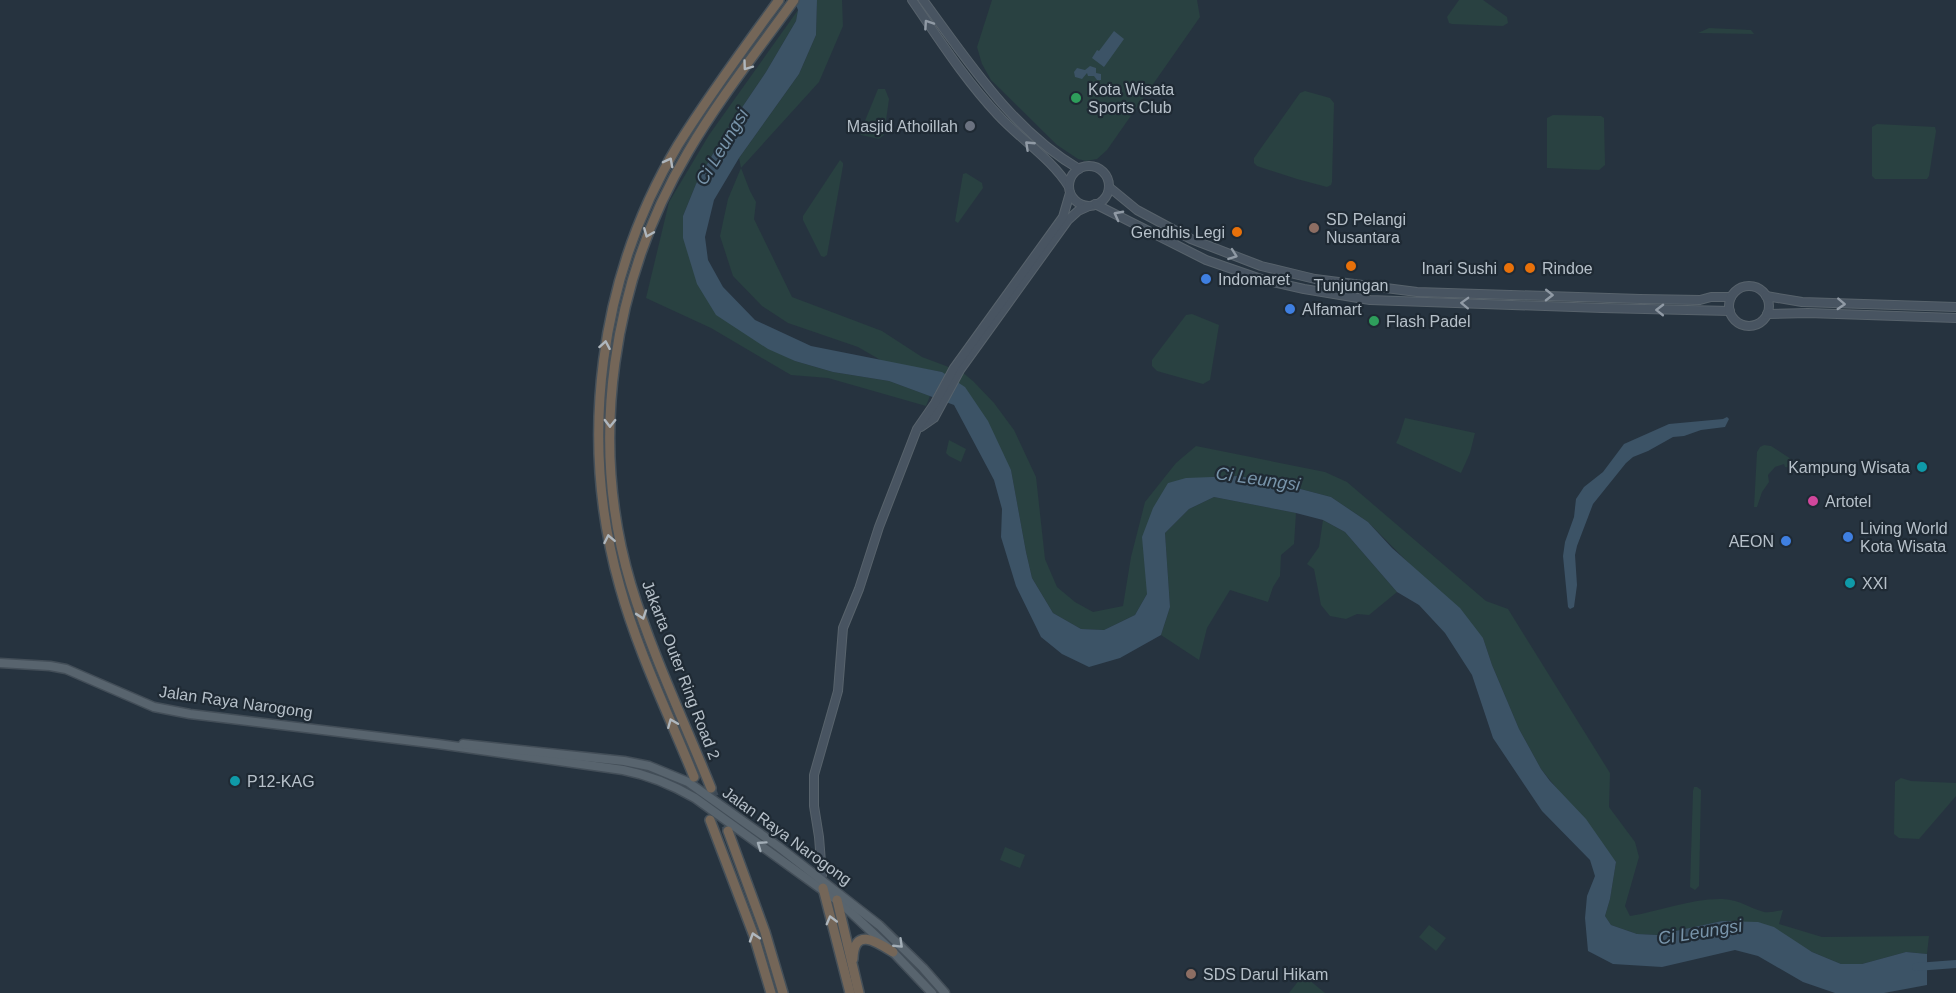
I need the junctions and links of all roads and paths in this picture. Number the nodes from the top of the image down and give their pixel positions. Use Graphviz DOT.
graph roads {
  1 [pos="779,0"];
  2 [pos="794,0"];
  3 [pos="912,0"];
  4 [pos="923,0"];
  5 [pos="1078,169"];
  6 [pos="1109,187"];
  7 [pos="1070,190"];
  8 [pos="1092,205"];
  9 [pos="1371,288"];
  10 [pos="1525,288"];
  11 [pos="1621,291"];
  12 [pos="1517,294"];
  13 [pos="1767,296"];
  14 [pos="1731,297"];
  15 [pos="1627,298"];
  16 [pos="1370,300"];
  17 [pos="1503,304"];
  18 [pos="1956,307"];
  19 [pos="1509,311"];
  20 [pos="1730,311"];
  21 [pos="1767,314"];
  22 [pos="1956,318"];
  23 [pos="953,377"];
  24 [pos="0,663"];
  25 [pos="438,744"];
  26 [pos="694,777"];
  27 [pos="711,788"];
  28 [pos="710,820"];
  29 [pos="728,831"];
  30 [pos="817,832"];
  31 [pos="779,847"];
  32 [pos="813,868"];
  33 [pos="822,875"];
  34 [pos="825,886"];
  35 [pos="839,897"];
  36 [pos="879,925"];
  37 [pos="893,952"];
  38 [pos="853,969"];
  39 [pos="771,993"];
  40 [pos="783,993"];
  41 [pos="850,993"];
  42 [pos="859,993"];
  43 [pos="932,993"];
  44 [pos="945,993"];
  26 -- 1 [label="highway, Jakarta Outer Ring Road 2, one-way"];
  2 -- 27 [label="highway, Jakarta Outer Ring Road 2, one-way"];
  7 -- 3 [label="street, one-way"];
  4 -- 5 [label="street"];
  5 -- 6 [label="street"];
  5 -- 7 [label="street"];
  6 -- 8 [label="street"];
  6 -- 9 [label="street, one-way"];
  7 -- 8 [label="street"];
  7 -- 23 [label="street"];
  16 -- 8 [label="street, one-way"];
  8 -- 23 [label="street"];
  9 -- 12 [label="street"];
  9 -- 16 [label="street"];
  10 -- 12 [label="street"];
  11 -- 15 [label="street"];
  12 -- 15 [label="street, one-way"];
  13 -- 14 [label="street"];
  13 -- 18 [label="street, one-way"];
  13 -- 21 [label="street"];
  14 -- 15 [label="street"];
  14 -- 20 [label="street"];
  17 -- 16 [label="street, one-way"];
  17 -- 19 [label="street"];
  20 -- 17 [label="street, one-way"];
  20 -- 21 [label="street"];
  21 -- 22 [label="street"];
  23 -- 30 [label="street"];
  24 -- 25 [label="main road, Jalan Raya Narogong"];
  25 -- 31 [label="main road, Jalan Raya Narogong"];
  34 -- 25 [label="main road, Jalan Raya Narogong, one-way"];
  39 -- 28 [label="highway, one-way"];
  29 -- 40 [label="highway"];
  30 -- 32 [label="street"];
  30 -- 33 [label="street"];
  31 -- 32 [label="main road"];
  31 -- 34 [label="main road, Jalan Raya Narogong"];
  32 -- 33 [label="main road"];
  33 -- 36 [label="main road"];
  34 -- 35 [label="main road, Jalan Raya Narogong"];
  41 -- 34 [label="highway, one-way"];
  35 -- 36 [label="main road, Jalan Raya Narogong"];
  35 -- 37 [label="main road, Jalan Raya Narogong"];
  35 -- 38 [label="highway"];
  36 -- 44 [label="main road, Jalan Raya Narogong, one-way"];
  37 -- 38 [label="highway"];
  37 -- 43 [label="main road, Jalan Raya Narogong"];
  38 -- 42 [label="highway"];
}
